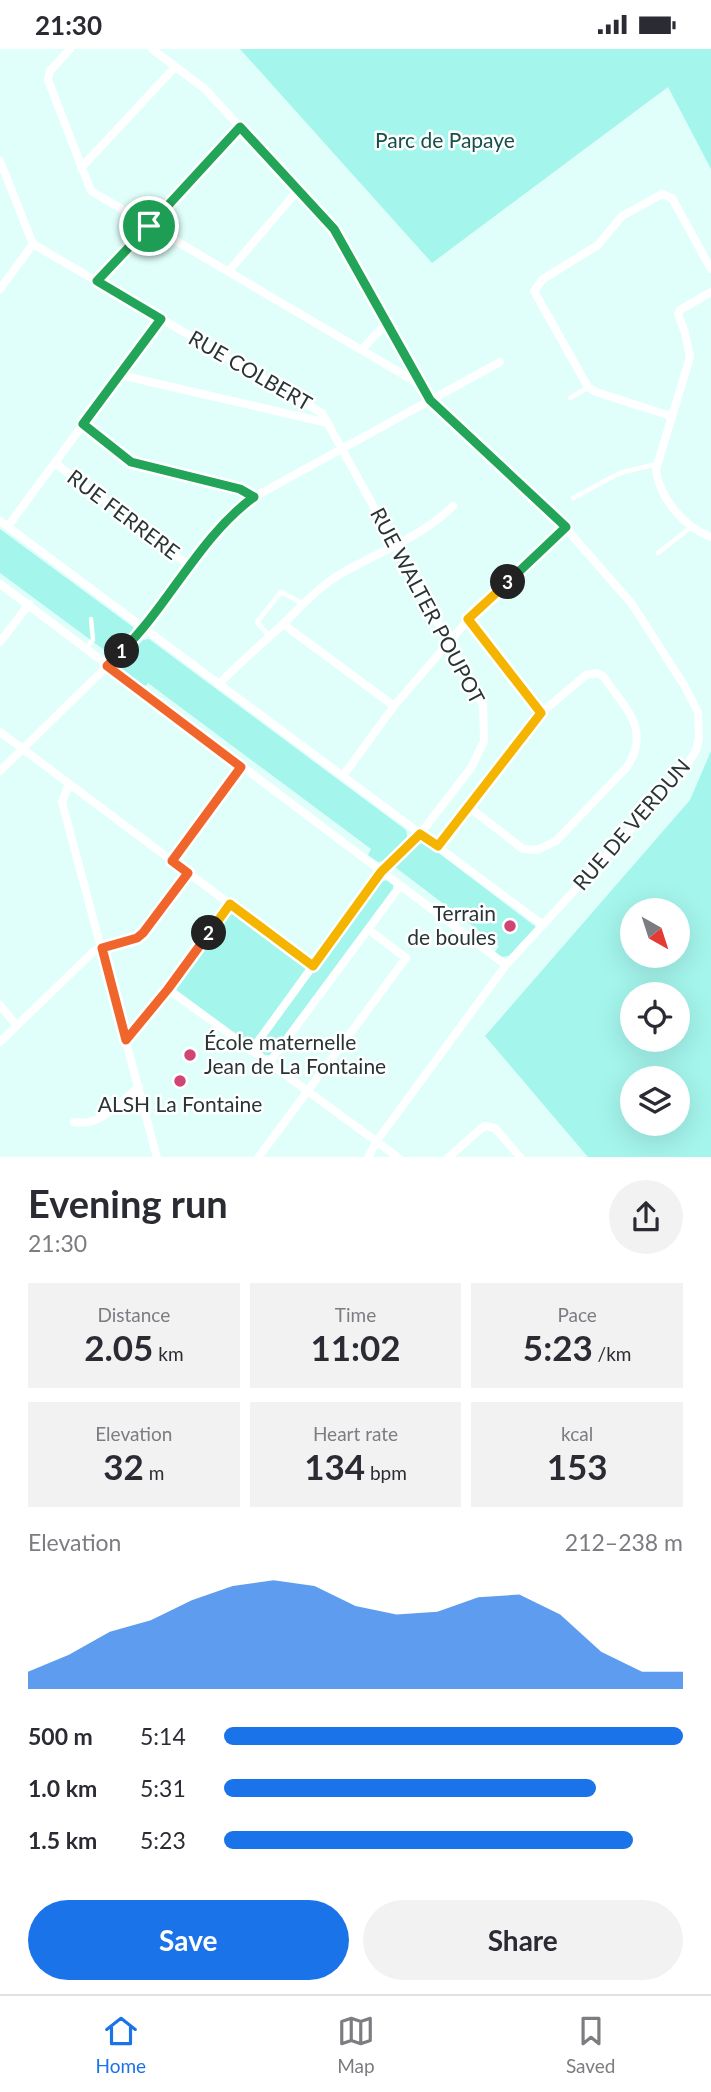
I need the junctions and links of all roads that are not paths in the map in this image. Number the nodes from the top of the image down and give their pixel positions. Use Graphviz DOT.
graph roads {
  1 [pos="70,49"];
  2 [pos="152,49"];
  3 [pos="175,67"];
  4 [pos="240,127"];
  5 [pos="0,161"];
  6 [pos="81,168"];
  7 [pos="300,192"];
  8 [pos="149,226"];
  9 [pos="33,244"];
  10 [pos="711,269"];
  11 [pos="228,272"];
  12 [pos="97,281"];
  13 [pos="0,289"];
  14 [pos="711,292"];
  15 [pos="161,319"];
  16 [pos="386,324"];
  17 [pos="361,350"];
  18 [pos="500,362"];
  19 [pos="120,375"];
  20 [pos="419,384"];
  21 [pos="588,387"];
  22 [pos="570,398"];
  23 [pos="430,400"];
  24 [pos="671,416"];
  25 [pos="328,423"];
  26 [pos="83,424"];
  27 [pos="343,449"];
  28 [pos="55,463"];
  29 [pos="657,464"];
  30 [pos="254,497"];
  31 [pos="573,498"];
  32 [pos="453,506"];
  33 [pos="4,524"];
  34 [pos="566,527"];
  35 [pos="691,527"];
  36 [pos="711,537"];
  37 [pos="395,543"];
  38 [pos="658,553"];
  39 [pos="190,566"];
  40 [pos="0,584"];
  41 [pos="302,603"];
  42 [pos="29,604"];
  43 [pos="91,619"];
  44 [pos="468,619"];
  45 [pos="283,624"];
  46 [pos="144,629"];
  47 [pos="269,636"];
  48 [pos="449,641"];
  49 [pos="0,642"];
  50 [pos="85,648"];
  51 [pos="107,666"];
  52 [pos="219,684"];
  53 [pos="394,706"];
  54 [pos="541,713"];
  55 [pos="0,732"];
  56 [pos="23,749"];
  57 [pos="241,767"];
  58 [pos="0,771"];
  59 [pos="343,776"];
  60 [pos="69,784"];
  61 [pos="469,807"];
  62 [pos="420,834"];
  63 [pos="438,846"];
  64 [pos="172,861"];
  65 [pos="381,872"];
  66 [pos="188,873"];
  67 [pos="400,886"];
  68 [pos="230,904"];
  69 [pos="543,925"];
  70 [pos="369,930"];
  71 [pos="102,948"];
  72 [pos="506,965"];
  73 [pos="313,966"];
  74 [pos="168,989"];
  75 [pos="0,1005"];
  76 [pos="17,1026"];
  77 [pos="126,1040"];
  78 [pos="0,1042"];
  79 [pos="251,1051"];
  80 [pos="269,1063"];
  81 [pos="139,1087"];
  82 [pos="306,1091"];
  83 [pos="74,1122"];
  84 [pos="376,1142"];
  85 [pos="157,1157"];
  86 [pos="258,1157"];
  87 [pos="368,1157"];
  88 [pos="399,1157"];
  89 [pos="448,1157"];
  90 [pos="521,1157"];
  1 -- 6 [label="street"];
  2 -- 3 [label="street, RUE DE VERDUN"];
  3 -- 4 [label="street, RUE DE VERDUN"];
  3 -- 6 [label="street"];
  4 -- 7 [label="street, RUE DE VERDUN"];
  4 -- 8 [label="street"];
  5 -- 9 [label="street"];
  6 -- 8 [label="street"];
  7 -- 11 [label="street"];
  7 -- 16 [label="street, RUE DE VERDUN"];
  8 -- 11 [label="street"];
  8 -- 12 [label="street"];
  9 -- 12 [label="street, RUE COLBERT"];
  9 -- 13 [label="street"];
  10 -- 21 [label="street"];
  11 -- 17 [label="street"];
  12 -- 15 [label="street, RUE COLBERT"];
  14 -- 24 [label="street"];
  15 -- 19 [label="street"];
  15 -- 25 [label="street, RUE COLBERT"];
  16 -- 17 [label="street"];
  16 -- 20 [label="street, RUE DE VERDUN"];
  17 -- 20 [label="street"];
  18 -- 23 [label="street"];
  19 -- 25 [label="street"];
  19 -- 26 [label="street"];
  20 -- 23 [label="street, RUE DE VERDUN"];
  21 -- 22 [label="lane"];
  21 -- 24 [label="street"];
  23 -- 27 [label="street"];
  23 -- 34 [label="street, RUE DE VERDUN"];
  24 -- 29 [label="street"];
  25 -- 27 [label="street, RUE COLBERT"];
  26 -- 28 [label="street"];
  26 -- 30 [label="street"];
  27 -- 30 [label="street"];
  27 -- 37 [label="street, RUE WALTER POUPOT"];
  28 -- 33 [label="street"];
  28 -- 39 [label="street, RUE FERRERE"];
  29 -- 31 [label="lane"];
  29 -- 35 [label="street"];
  30 -- 39 [label="street"];
  32 -- 37 [label="street"];
  33 -- 46 [label="street"];
  34 -- 44 [label="street"];
  34 -- 69 [label="street, RUE DE VERDUN"];
  35 -- 36 [label="street"];
  35 -- 38 [label="lane"];
  37 -- 41 [label="street"];
  37 -- 48 [label="street, RUE WALTER POUPOT"];
  39 -- 46 [label="street"];
  40 -- 42 [label="street"];
  41 -- 45 [label="street"];
  41 -- 47 [label="lane"];
  42 -- 49 [label="street"];
  42 -- 50 [label="street"];
  43 -- 50 [label="lane"];
  44 -- 48 [label="street"];
  44 -- 54 [label="street"];
  45 -- 47 [label="street"];
  45 -- 53 [label="street"];
  46 -- 51 [label="street"];
  46 -- 52 [label="street"];
  47 -- 52 [label="street"];
  48 -- 53 [label="street"];
  48 -- 62 [label="street, RUE WALTER POUPOT"];
  50 -- 51 [label="street"];
  51 -- 56 [label="street"];
  51 -- 57 [label="street"];
  52 -- 59 [label="street"];
  53 -- 59 [label="street"];
  54 -- 61 [label="street"];
  54 -- 61 [label="street"];
  55 -- 56 [label="street"];
  56 -- 58 [label="street"];
  56 -- 60 [label="street"];
  57 -- 64 [label="street"];
  57 -- 65 [label="street"];
  59 -- 62 [label="street"];
  60 -- 64 [label="street"];
  60 -- 71 [label="street"];
  61 -- 63 [label="street"];
  62 -- 63 [label="street"];
  62 -- 65 [label="street, RUE WALTER POUPOT"];
  63 -- 69 [label="street"];
  64 -- 66 [label="street"];
  65 -- 67 [label="street"];
  65 -- 73 [label="street, RUE WALTER POUPOT"];
  66 -- 68 [label="street"];
  66 -- 71 [label="street"];
  67 -- 70 [label="street"];
  67 -- 72 [label="street"];
  68 -- 73 [label="street"];
  68 -- 74 [label="street"];
  69 -- 72 [label="street, RUE DE VERDUN"];
  70 -- 80 [label="street"];
  70 -- 82 [label="street"];
  71 -- 76 [label="street"];
  71 -- 77 [label="street"];
  72 -- 84 [label="street, RUE DE VERDUN"];
  73 -- 79 [label="street, RUE WALTER POUPOT"];
  74 -- 77 [label="street"];
  74 -- 79 [label="street"];
  75 -- 76 [label="street"];
  76 -- 78 [label="street"];
  77 -- 81 [label="street"];
  79 -- 80 [label="street"];
  80 -- 82 [label="street"];
  81 -- 83 [label="street"];
  81 -- 85 [label="street"];
  82 -- 84 [label="street"];
  82 -- 86 [label="street"];
  84 -- 87 [label="street, RUE DE VERDUN"];
  84 -- 88 [label="street"];
  89 -- 90 [label="street"];
}
